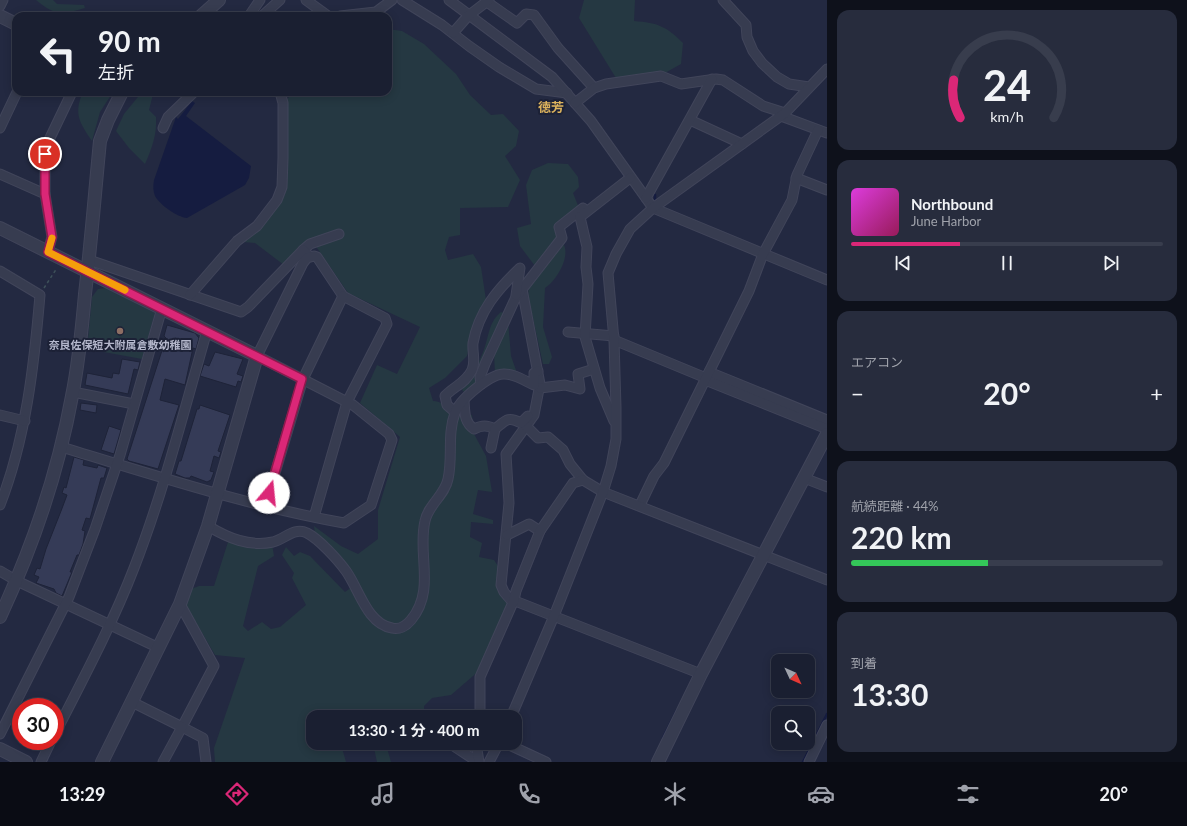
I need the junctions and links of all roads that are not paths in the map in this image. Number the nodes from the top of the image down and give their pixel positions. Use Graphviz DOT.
graph roads {
  1 [pos="3,0"];
  2 [pos="219,0"];
  3 [pos="260,0"];
  4 [pos="280,0"];
  5 [pos="306,0"];
  6 [pos="392,0"];
  7 [pos="402,0"];
  8 [pos="449,0"];
  9 [pos="723,0"];
  10 [pos="488,1"];
  11 [pos="0,6"];
  12 [pos="206,12"];
  13 [pos="252,12"];
  14 [pos="266,12"];
  15 [pos="322,12"];
  16 [pos="376,12"];
  17 [pos="0,16"];
  18 [pos="468,16"];
  19 [pos="12,22"];
  20 [pos="453,33"];
  21 [pos="827,69"];
  22 [pos="712,79"];
  23 [pos="809,87"];
  24 [pos="594,88"];
  25 [pos="567,93"];
  26 [pos="15,96"];
  27 [pos="70,96"];
  28 [pos="120,96"];
  29 [pos="190,96"];
  30 [pos="282,96"];
  31 [pos="575,103"];
  32 [pos="783,114"];
  33 [pos="690,120"];
  34 [pos="0,128"];
  35 [pos="163,128"];
  36 [pos="818,130"];
  37 [pos="827,133"];
  38 [pos="742,144"];
  39 [pos="0,174"];
  40 [pos="629,176"];
  41 [pos="796,178"];
  42 [pos="827,190"];
  43 [pos="45,194"];
  44 [pos="646,198"];
  45 [pos="653,208"];
  46 [pos="0,228"];
  47 [pos="339,234"];
  48 [pos="48,252"];
  49 [pos="306,253"];
  50 [pos="763,254"];
  51 [pos="88,265"];
  52 [pos="0,271"];
  53 [pos="827,280"];
  54 [pos="522,289"];
  55 [pos="190,295"];
  56 [pos="343,296"];
  57 [pos="516,297"];
  58 [pos="162,308"];
  59 [pos="207,331"];
  60 [pos="568,332"];
  61 [pos="585,333"];
  62 [pos="614,338"];
  63 [pos="257,356"];
  64 [pos="594,369"];
  65 [pos="538,371"];
  66 [pos="707,377"];
  67 [pos="302,379"];
  68 [pos="481,384"];
  69 [pos="540,388"];
  70 [pos="73,392"];
  71 [pos="464,401"];
  72 [pos="347,402"];
  73 [pos="134,404"];
  74 [pos="537,406"];
  75 [pos="455,412"];
  76 [pos="0,415"];
  77 [pos="24,421"];
  78 [pos="526,426"];
  79 [pos="616,426"];
  80 [pos="826,427"];
  81 [pos="495,428"];
  82 [pos="61,447"];
  83 [pos="492,448"];
  84 [pos="117,464"];
  85 [pos="164,478"];
  86 [pos="804,478"];
  87 [pos="583,480"];
  88 [pos="827,487"];
  89 [pos="603,492"];
  90 [pos="217,494"];
  91 [pos="0,505"];
  92 [pos="640,505"];
  93 [pos="265,507"];
  94 [pos="314,517"];
  95 [pos="208,526"];
  96 [pos="540,531"];
  97 [pos="507,535"];
  98 [pos="760,553"];
  99 [pos="0,571"];
  100 [pos="827,580"];
  101 [pos="17,581"];
  102 [pos="514,600"];
  103 [pos="65,604"];
  104 [pos="180,604"];
  105 [pos="554,616"];
  106 [pos="0,617"];
  107 [pos="110,625"];
  108 [pos="159,648"];
  109 [pos="698,673"];
  110 [pos="132,702"];
  111 [pos="480,710"];
  112 [pos="513,710"];
  113 [pos="64,716"];
  114 [pos="827,725"];
  115 [pos="182,727"];
  116 [pos="0,734"];
  117 [pos="0,749"];
  118 [pos="47,750"];
  119 [pos="460,750"];
  120 [pos="477,750"];
  121 [pos="495,750"];
  122 [pos="520,750"];
  123 [pos="26,762"];
  124 [pos="41,762"];
  125 [pos="102,762"];
  126 [pos="163,762"];
  127 [pos="206,762"];
  128 [pos="479,762"];
  129 [pos="489,762"];
  130 [pos="546,762"];
  131 [pos="658,762"];
  132 [pos="809,762"];
  1 -- 11 [label="street"];
  2 -- 12 [label="street"];
  3 -- 13 [label="street"];
  4 -- 14 [label="street"];
  5 -- 15 [label="street"];
  6 -- 16 [label="street"];
  7 -- 20 [label="street"];
  8 -- 18 [label="street"];
  9 -- 23 [label="street"];
  10 -- 18 [label="street"];
  10 -- 24 [label="street"];
  17 -- 19 [label="street"];
  18 -- 20 [label="street"];
  18 -- 25 [label="street"];
  20 -- 25 [label="street"];
  21 -- 23 [label="street"];
  22 -- 24 [label="street"];
  22 -- 32 [label="street"];
  22 -- 33 [label="street"];
  23 -- 32 [label="street"];
  24 -- 31 [label="street"];
  25 -- 31 [label="street"];
  26 -- 34 [label="street"];
  27 -- 43 [label="street"];
  28 -- 51 [label="street"];
  29 -- 35 [label="street"];
  30 -- 55 [label="street"];
  31 -- 40 [label="street"];
  32 -- 36 [label="street"];
  32 -- 38 [label="street"];
  33 -- 38 [label="street"];
  33 -- 44 [label="street"];
  36 -- 37 [label="street"];
  36 -- 41 [label="street"];
  38 -- 45 [label="street"];
  39 -- 43 [label="street"];
  40 -- 44 [label="street"];
  40 -- 54 [label="street"];
  40 -- 61 [label="street"];
  41 -- 42 [label="street"];
  41 -- 50 [label="street"];
  43 -- 48 [label="street"];
  44 -- 45 [label="street"];
  45 -- 50 [label="street"];
  45 -- 62 [label="street"];
  46 -- 48 [label="street"];
  47 -- 49 [label="street"];
  48 -- 51 [label="street"];
  49 -- 55 [label="street"];
  49 -- 56 [label="street"];
  49 -- 63 [label="street"];
  50 -- 53 [label="street"];
  50 -- 66 [label="street"];
  51 -- 55 [label="street"];
  51 -- 58 [label="street"];
  51 -- 70 [label="street"];
  52 -- 77 [label="street"];
  54 -- 57 [label="street"];
  54 -- 65 [label="street"];
  56 -- 67 [label="street"];
  56 -- 72 [label="street"];
  57 -- 68 [label="street"];
  57 -- 75 [label="street"];
  58 -- 59 [label="street"];
  58 -- 73 [label="street"];
  59 -- 63 [label="street"];
  59 -- 85 [label="street"];
  60 -- 61 [label="street"];
  61 -- 62 [label="street"];
  61 -- 64 [label="street"];
  62 -- 66 [label="street"];
  62 -- 79 [label="street"];
  63 -- 67 [label="street"];
  63 -- 90 [label="street"];
  64 -- 69 [label="street"];
  64 -- 79 [label="street"];
  65 -- 68 [label="street"];
  65 -- 69 [label="street"];
  66 -- 80 [label="street"];
  66 -- 92 [label="street"];
  67 -- 72 [label="street"];
  67 -- 93 [label="street"];
  68 -- 71 [label="street"];
  69 -- 74 [label="street"];
  70 -- 73 [label="street"];
  70 -- 82 [label="street"];
  71 -- 75 [label="street"];
  71 -- 81 [label="street"];
  72 -- 94 [label="street"];
  72 -- 94 [label="street"];
  73 -- 84 [label="street"];
  74 -- 78 [label="street"];
  74 -- 81 [label="street"];
  75 -- 95 [label="street"];
  76 -- 77 [label="street"];
  77 -- 91 [label="street"];
  78 -- 87 [label="street"];
  78 -- 97 [label="street"];
  79 -- 89 [label="street"];
  80 -- 86 [label="street"];
  81 -- 83 [label="street"];
  82 -- 84 [label="street"];
  82 -- 101 [label="street"];
  84 -- 85 [label="street"];
  84 -- 103 [label="street"];
  85 -- 90 [label="street"];
  85 -- 107 [label="street"];
  86 -- 88 [label="street"];
  86 -- 98 [label="street"];
  87 -- 89 [label="street"];
  87 -- 96 [label="street"];
  89 -- 92 [label="street"];
  89 -- 105 [label="street"];
  90 -- 93 [label="street"];
  90 -- 95 [label="street"];
  92 -- 98 [label="street"];
  93 -- 94 [label="street"];
  95 -- 104 [label="street"];
  96 -- 97 [label="street"];
  96 -- 102 [label="street"];
  97 -- 102 [label="street"];
  98 -- 100 [label="street"];
  98 -- 109 [label="street"];
  99 -- 101 [label="street"];
  101 -- 103 [label="street"];
  101 -- 106 [label="street"];
  102 -- 105 [label="street"];
  102 -- 111 [label="street"];
  103 -- 107 [label="street"];
  103 -- 116 [label="street"];
  104 -- 108 [label="street"];
  104 -- 115 [label="street"];
  105 -- 109 [label="street"];
  105 -- 112 [label="street"];
  107 -- 108 [label="street"];
  107 -- 113 [label="street"];
  108 -- 110 [label="street"];
  109 -- 131 [label="street"];
  110 -- 115 [label="street"];
  110 -- 125 [label="street"];
  114 -- 132 [label="street"];
  115 -- 126 [label="street"];
  115 -- 127 [label="street"];
  117 -- 123 [label="street"];
  118 -- 124 [label="street"];
  119 -- 128 [label="street"];
  120 -- 128 [label="street"];
  121 -- 129 [label="street"];
  122 -- 130 [label="street"];
}
